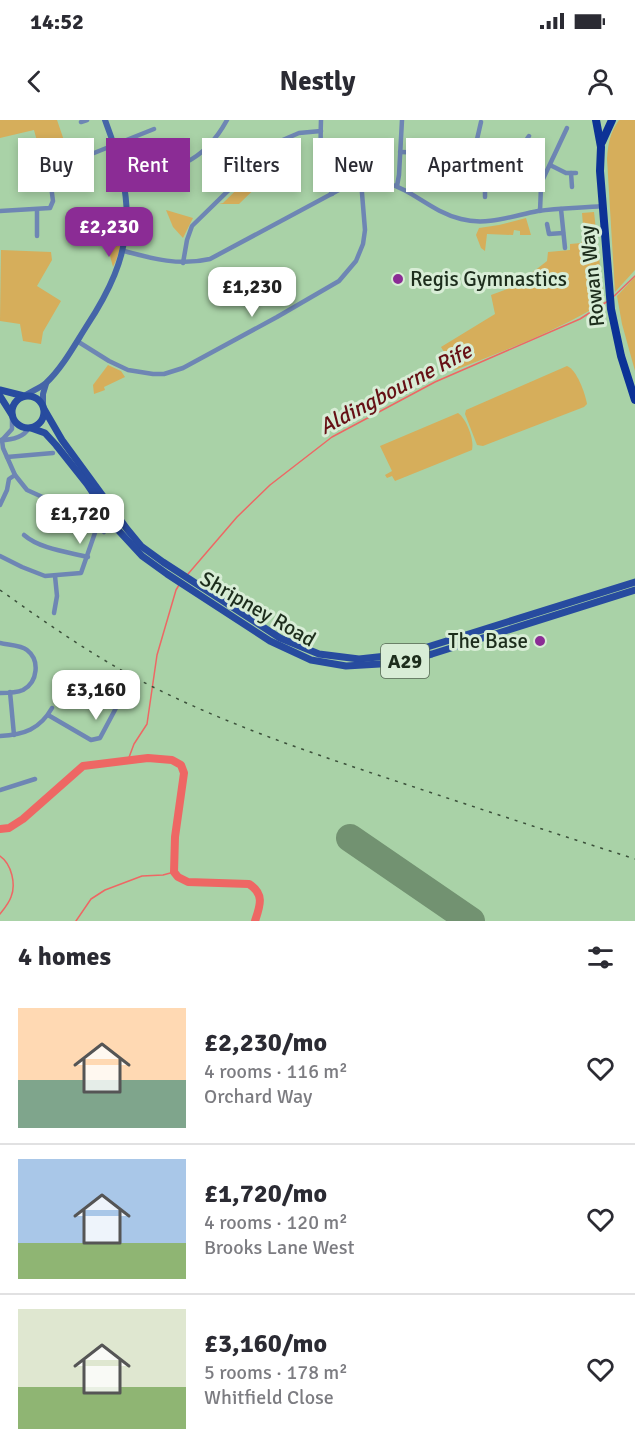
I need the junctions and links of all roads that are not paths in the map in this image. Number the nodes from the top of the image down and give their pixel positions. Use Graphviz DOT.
graph roads {
  1 [pos="87,120"];
  2 [pos="105,120"];
  3 [pos="227,120"];
  4 [pos="321,120"];
  5 [pos="402,120"];
  6 [pos="597,120"];
  7 [pos="610,120"];
  8 [pos="81,122"];
  9 [pos="481,122"];
  10 [pos="567,128"];
  11 [pos="154,129"];
  12 [pos="321,131"];
  13 [pos="112,138"];
  14 [pos="132,138"];
  15 [pos="478,138"];
  16 [pos="601,147"];
  17 [pos="400,152"];
  18 [pos="406,152"];
  19 [pos="190,161"];
  20 [pos="550,165"];
  21 [pos="545,176"];
  22 [pos="394,185"];
  23 [pos="397,186"];
  24 [pos="572,187"];
  25 [pos="52,192"];
  26 [pos="125,192"];
  27 [pos="336,192"];
  28 [pos="362,192"];
  29 [pos="485,192"];
  30 [pos="541,192"];
  31 [pos="332,194"];
  32 [pos="485,197"];
  33 [pos="603,206"];
  34 [pos="561,209"];
  35 [pos="0,210"];
  36 [pos="37,210"];
  37 [pos="540,211"];
  38 [pos="547,224"];
  39 [pos="563,233"];
  40 [pos="37,236"];
  41 [pos="565,248"];
  42 [pos="124,251"];
  43 [pos="183,263"];
  44 [pos="77,341"];
  45 [pos="46,383"];
  46 [pos="0,390"];
  47 [pos="25,395"];
  48 [pos="0,396"];
  49 [pos="635,400"];
  50 [pos="44,407"];
  51 [pos="12,415"];
  52 [pos="30,428"];
  53 [pos="1,440"];
  54 [pos="53,453"];
  55 [pos="7,457"];
  56 [pos="15,475"];
  57 [pos="0,505"];
  58 [pos="97,527"];
  59 [pos="104,532"];
  60 [pos="24,535"];
  61 [pos="0,555"];
  62 [pos="88,557"];
  63 [pos="55,576"];
  64 [pos="177,576"];
  65 [pos="635,582"];
  66 [pos="187,583"];
  67 [pos="635,590"];
  68 [pos="54,613"];
  69 [pos="0,643"];
  70 [pos="77,680"];
  71 [pos="10,692"];
  72 [pos="0,693"];
  73 [pos="52,708"];
  74 [pos="48,715"];
  75 [pos="14,735"];
  76 [pos="0,736"];
  77 [pos="35,779"];
  78 [pos="0,790"];
  1 -- 8 [label="street"];
  2 -- 13 [label="street"];
  3 -- 19 [label="street"];
  4 -- 12 [label="street"];
  5 -- 17 [label="street"];
  6 -- 7 [label="highway"];
  6 -- 16 [label="highway, Rowan Way"];
  7 -- 16 [label="highway, Rowan Way"];
  9 -- 15 [label="street"];
  10 -- 20 [label="street"];
  11 -- 14 [label="street"];
  12 -- 31 [label="street"];
  12 -- 43 [label="street"];
  16 -- 33 [label="highway, Rowan Way"];
  17 -- 18 [label="street"];
  17 -- 23 [label="street"];
  20 -- 21 [label="street"];
  20 -- 24 [label="street"];
  22 -- 23 [label="street"];
  23 -- 37 [label="street"];
  25 -- 36 [label="street"];
  26 -- 42 [label="street"];
  27 -- 31 [label="street"];
  28 -- 44 [label="street"];
  29 -- 32 [label="street"];
  30 -- 37 [label="street"];
  31 -- 43 [label="street"];
  33 -- 34 [label="street"];
  33 -- 49 [label="highway, Rowan Way"];
  34 -- 37 [label="street"];
  34 -- 39 [label="street"];
  35 -- 36 [label="street"];
  36 -- 40 [label="street"];
  38 -- 39 [label="street"];
  39 -- 41 [label="street"];
  42 -- 43 [label="street"];
  42 -- 44 [label="street"];
  44 -- 45 [label="street"];
  45 -- 47 [label="street"];
  45 -- 50 [label="street"];
  46 -- 47 [label="main road, Shripney Road"];
  47 -- 50 [label="main road, Shripney Road"];
  47 -- 51 [label="main road"];
  48 -- 51 [label="main road, Shripney Road"];
  50 -- 52 [label="main road"];
  50 -- 64 [label="main road, Shripney Road / A29"];
  51 -- 52 [label="main road, Shripney Road"];
  51 -- 53 [label="street"];
  52 -- 53 [label="street"];
  52 -- 64 [label="main road, Shripney Road / A29"];
  53 -- 55 [label="street"];
  54 -- 55 [label="street"];
  55 -- 56 [label="street"];
  56 -- 57 [label="street"];
  56 -- 58 [label="street"];
  58 -- 59 [label="street"];
  58 -- 62 [label="street"];
  60 -- 62 [label="street"];
  61 -- 63 [label="street"];
  62 -- 63 [label="street"];
  63 -- 68 [label="street"];
  64 -- 66 [label="main road, Shripney Road / A29"];
  65 -- 66 [label="main road, Shripney Road / A29"];
  66 -- 67 [label="main road, Shripney Road / A29"];
  69 -- 71 [label="street"];
  70 -- 74 [label="street"];
  71 -- 72 [label="street"];
  71 -- 75 [label="street"];
  73 -- 74 [label="street"];
  74 -- 75 [label="street"];
  75 -- 76 [label="street"];
  77 -- 78 [label="street"];
}
